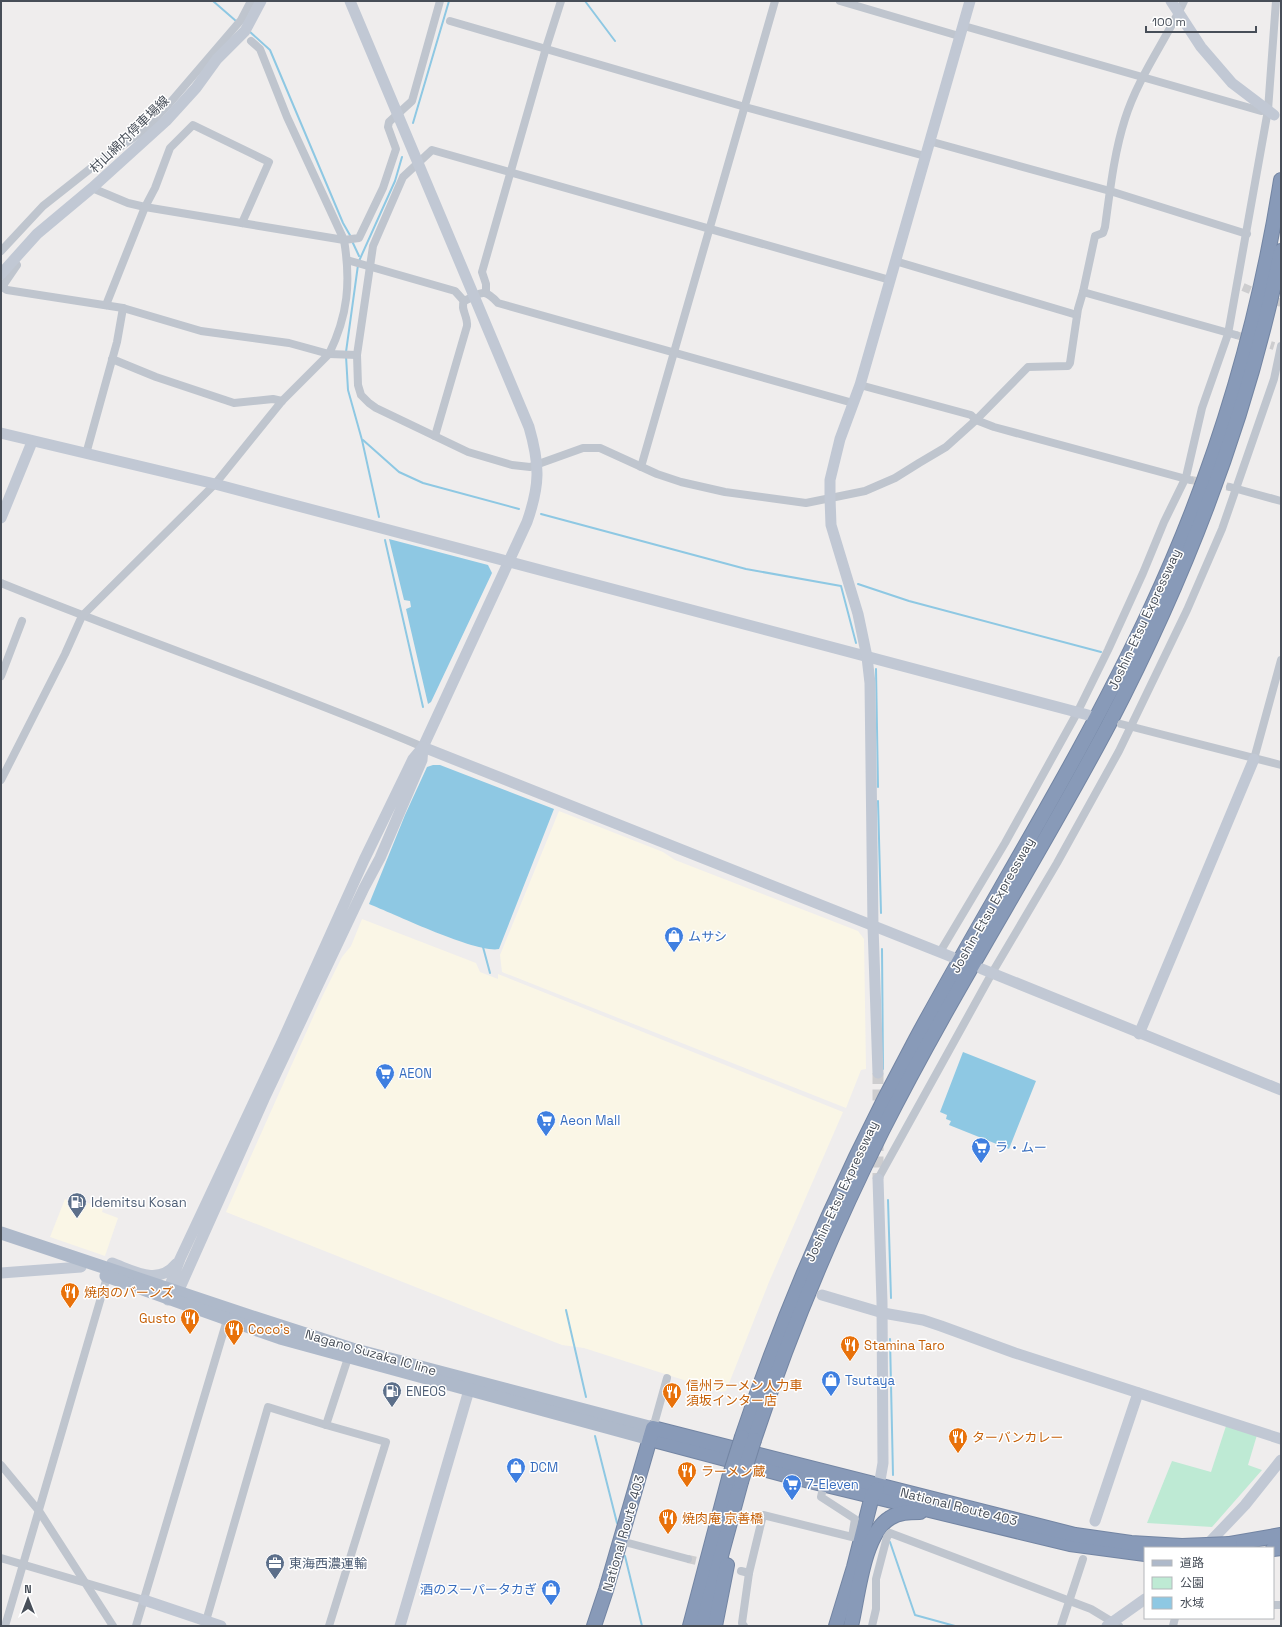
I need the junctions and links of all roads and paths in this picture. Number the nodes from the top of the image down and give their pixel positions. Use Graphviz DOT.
graph roads {
  1 [pos="252,1"];
  2 [pos="261,1"];
  3 [pos="350,1"];
  4 [pos="440,1"];
  5 [pos="562,1"];
  6 [pos="775,1"];
  7 [pos="840,1"];
  8 [pos="970,1"];
  9 [pos="1171,1"];
  10 [pos="1184,1"];
  11 [pos="1276,1"];
  12 [pos="1179,12"];
  13 [pos="450,21"];
  14 [pos="962,31"];
  15 [pos="251,41"];
  16 [pos="546,48"];
  17 [pos="1143,78"];
  18 [pos="745,106"];
  19 [pos="398,113"];
  20 [pos="1271,113"];
  21 [pos="929,141"];
  22 [pos="924,156"];
  23 [pos="419,163"];
  24 [pos="511,172"];
  25 [pos="1281,180"];
  26 [pos="92,188"];
  27 [pos="1110,191"];
  28 [pos="145,207"];
  29 [pos="242,223"];
  30 [pos="709,228"];
  31 [pos="1247,234"];
  32 [pos="345,239"];
  33 [pos="1,251"];
  34 [pos="1281,251"];
  35 [pos="13,260"];
  36 [pos="350,260"];
  37 [pos="895,261"];
  38 [pos="368,265"];
  39 [pos="1,274"];
  40 [pos="890,280"];
  41 [pos="1083,292"];
  42 [pos="486,293"];
  43 [pos="469,299"];
  44 [pos="106,305"];
  45 [pos="123,308"];
  46 [pos="1077,315"];
  47 [pos="1232,335"];
  48 [pos="1278,346"];
  49 [pos="674,352"];
  50 [pos="329,354"];
  51 [pos="354,355"];
  52 [pos="112,359"];
  53 [pos="860,385"];
  54 [pos="282,401"];
  55 [pos="853,403"];
  56 [pos="976,420"];
  57 [pos="1,433"];
  58 [pos="435,436"];
  59 [pos="32,442"];
  60 [pos="86,454"];
  61 [pos="538,464"];
  62 [pos="641,467"];
  63 [pos="1188,479"];
  64 [pos="215,484"];
  65 [pos="1233,488"];
  66 [pos="830,498"];
  67 [pos="1281,501"];
  68 [pos="1,518"];
  69 [pos="509,561"];
  70 [pos="1,583"];
  71 [pos="82,616"];
  72 [pos="22,620"];
  73 [pos="867,657"];
  74 [pos="1281,660"];
  75 [pos="1,676"];
  76 [pos="1083,714"];
  77 [pos="1121,724"];
  78 [pos="1130,726"];
  79 [pos="423,747"];
  80 [pos="1254,759"];
  81 [pos="1281,766"];
  82 [pos="1,780"];
  83 [pos="873,926"];
  84 [pos="940,952"];
  85 [pos="952,957"];
  86 [pos="987,971"];
  87 [pos="1139,1034"];
  88 [pos="878,1073"];
  89 [pos="1281,1090"];
  90 [pos="878,1179"];
  91 [pos="1,1233"];
  92 [pos="1,1242"];
  93 [pos="180,1259"];
  94 [pos="78,1262"];
  95 [pos="1,1273"];
  96 [pos="108,1277"];
  97 [pos="172,1293"];
  98 [pos="822,1295"];
  99 [pos="883,1313"];
  100 [pos="227,1320"];
  101 [pos="348,1358"];
  102 [pos="668,1378"];
  103 [pos="470,1390"];
  104 [pos="1138,1393"];
  105 [pos="326,1425"];
  106 [pos="652,1434"];
  107 [pos="748,1438"];
  108 [pos="1281,1439"];
  109 [pos="1281,1460"];
  110 [pos="1,1465"];
  111 [pos="738,1481"];
  112 [pos="824,1484"];
  113 [pos="878,1493"];
  114 [pos="39,1511"];
  115 [pos="950,1515"];
  116 [pos="1094,1525"];
  117 [pos="1281,1535"];
  118 [pos="621,1541"];
  119 [pos="1205,1547"];
  120 [pos="868,1551"];
  121 [pos="1144,1554"];
  122 [pos="1,1558"];
  123 [pos="688,1559"];
  124 [pos="1083,1559"];
  125 [pos="23,1565"];
  126 [pos="85,1582"];
  127 [pos="1144,1599"];
  128 [pos="144,1600"];
  129 [pos="1070,1602"];
  130 [pos="206,1621"];
  131 [pos="690,1622"];
  132 [pos="1113,1625"];
  133 [pos="5,1626"];
  134 [pos="113,1626"];
  135 [pos="136,1626"];
  136 [pos="221,1626"];
  137 [pos="329,1626"];
  138 [pos="400,1626"];
  139 [pos="594,1626"];
  140 [pos="702,1626"];
  141 [pos="715,1626"];
  142 [pos="744,1626"];
  143 [pos="836,1626"];
  144 [pos="851,1626"];
  145 [pos="872,1626"];
  146 [pos="1061,1626"];
  1 -- 33 [label="street"];
  2 -- 26 [label="street, 村山綿内停車場線"];
  3 -- 19 [label="street"];
  4 -- 19 [label="street"];
  5 -- 16 [label="street"];
  6 -- 18 [label="street"];
  7 -- 14 [label="street"];
  8 -- 14 [label="street"];
  9 -- 12 [label="street"];
  10 -- 12 [label="street"];
  11 -- 20 [label="street"];
  12 -- 17 [label="street"];
  12 -- 20 [label="street"];
  13 -- 16 [label="street"];
  14 -- 17 [label="street"];
  14 -- 21 [label="street"];
  15 -- 32 [label="street"];
  16 -- 18 [label="street"];
  16 -- 24 [label="street"];
  17 -- 20 [label="street"];
  17 -- 27 [label="street"];
  18 -- 22 [label="street"];
  18 -- 30 [label="street"];
  19 -- 23 [label="street"];
  19 -- 32 [label="street"];
  20 -- 31 [label="street"];
  21 -- 22 [label="street"];
  21 -- 27 [label="street"];
  22 -- 37 [label="street"];
  23 -- 24 [label="street"];
  23 -- 38 [label="street"];
  23 -- 43 [label="street"];
  24 -- 30 [label="street"];
  24 -- 42 [label="street"];
  25 -- 107 [label="highway, Joshin-Etsu Expressway"];
  26 -- 28 [label="street"];
  26 -- 35 [label="street, 村山綿内停車場線"];
  27 -- 31 [label="street"];
  27 -- 41 [label="street"];
  28 -- 29 [label="street"];
  28 -- 29 [label="street"];
  28 -- 44 [label="street"];
  29 -- 32 [label="street"];
  30 -- 40 [label="street"];
  30 -- 49 [label="street"];
  31 -- 47 [label="street"];
  32 -- 36 [label="street"];
  34 -- 107 [label="highway, Joshin-Etsu Expressway"];
  35 -- 39 [label="street, 村山綿内停車場線"];
  35 -- 44 [label="street"];
  36 -- 38 [label="street"];
  36 -- 50 [label="street"];
  37 -- 40 [label="street"];
  37 -- 46 [label="street"];
  38 -- 43 [label="street"];
  38 -- 51 [label="street"];
  40 -- 53 [label="street"];
  41 -- 46 [label="street"];
  41 -- 47 [label="street"];
  42 -- 43 [label="street"];
  42 -- 49 [label="street"];
  43 -- 58 [label="street"];
  43 -- 61 [label="street"];
  44 -- 45 [label="street"];
  45 -- 50 [label="street"];
  45 -- 52 [label="street"];
  46 -- 56 [label="street"];
  47 -- 63 [label="street"];
  48 -- 65 [label="street"];
  49 -- 55 [label="street"];
  49 -- 62 [label="street"];
  50 -- 51 [label="street"];
  50 -- 54 [label="street"];
  51 -- 58 [label="street"];
  52 -- 54 [label="street"];
  52 -- 60 [label="street"];
  53 -- 55 [label="street"];
  53 -- 56 [label="street"];
  54 -- 64 [label="street"];
  55 -- 66 [label="street"];
  56 -- 63 [label="street"];
  56 -- 66 [label="street"];
  57 -- 59 [label="street"];
  58 -- 61 [label="street"];
  59 -- 60 [label="street"];
  59 -- 68 [label="street"];
  60 -- 64 [label="street"];
  61 -- 62 [label="street"];
  61 -- 69 [label="street"];
  62 -- 66 [label="street"];
  63 -- 76 [label="street"];
  64 -- 69 [label="street"];
  64 -- 71 [label="street"];
  65 -- 67 [label="street"];
  65 -- 78 [label="street"];
  66 -- 73 [label="street"];
  69 -- 73 [label="street"];
  69 -- 79 [label="street"];
  70 -- 71 [label="street"];
  71 -- 79 [label="street"];
  71 -- 82 [label="street"];
  72 -- 75 [label="street"];
  73 -- 76 [label="street"];
  73 -- 83 [label="street"];
  74 -- 80 [label="street"];
  76 -- 84 [label="street"];
  77 -- 78 [label="street"];
  78 -- 80 [label="street"];
  78 -- 86 [label="street"];
  79 -- 83 [label="street"];
  79 -- 93 [label="street"];
  79 -- 97 [label="street"];
  80 -- 81 [label="street"];
  80 -- 87 [label="street"];
  83 -- 84 [label="street"];
  83 -- 88 [label="street"];
  84 -- 85 [label="street"];
  86 -- 87 [label="street"];
  86 -- 90 [label="street"];
  87 -- 89 [label="street"];
  90 -- 99 [label="street"];
  91 -- 94 [label="main road, Nagano Suzaka IC line"];
  92 -- 94 [label="main road, Nagano Suzaka IC line"];
  93 -- 94 [label="street"];
  93 -- 97 [label="street"];
  94 -- 95 [label="street"];
  94 -- 96 [label="main road, Nagano Suzaka IC line"];
  94 -- 97 [label="main road, Nagano Suzaka IC line"];
  96 -- 97 [label="main road, Nagano Suzaka IC line"];
  96 -- 114 [label="street"];
  97 -- 100 [label="main road, Nagano Suzaka IC line"];
  97 -- 106 [label="main road, Nagano Suzaka IC line"];
  98 -- 99 [label="street"];
  99 -- 104 [label="street"];
  99 -- 113 [label="street"];
  100 -- 101 [label="main road, Nagano Suzaka IC line"];
  100 -- 128 [label="street"];
  101 -- 103 [label="main road, Nagano Suzaka IC line"];
  101 -- 105 [label="street"];
  102 -- 106 [label="street"];
  103 -- 106 [label="main road, Nagano Suzaka IC line"];
  103 -- 138 [label="street"];
  104 -- 108 [label="street"];
  104 -- 116 [label="street"];
  105 -- 130 [label="street"];
  105 -- 137 [label="street"];
  106 -- 112 [label="highway, National Route 403"];
  106 -- 113 [label="highway, National Route 403"];
  106 -- 118 [label="highway, National Route 403"];
  107 -- 111 [label="highway, Joshin-Etsu Expressway, bridge"];
  109 -- 119 [label="street"];
  110 -- 114 [label="street"];
  111 -- 131 [label="highway, Joshin-Etsu Expressway"];
  111 -- 140 [label="highway, Joshin-Etsu Expressway"];
  111 -- 141 [label="highway"];
  112 -- 113 [label="highway, National Route 403"];
  112 -- 142 [label="street"];
  113 -- 115 [label="highway, National Route 403"];
  113 -- 117 [label="highway, National Route 403, bridge"];
  113 -- 120 [label="highway"];
  113 -- 143 [label="highway"];
  114 -- 125 [label="street"];
  114 -- 126 [label="street"];
  115 -- 120 [label="highway"];
  115 -- 121 [label="highway, National Route 403"];
  118 -- 123 [label="street"];
  118 -- 139 [label="highway, National Route 403"];
  120 -- 144 [label="highway"];
  122 -- 125 [label="street"];
  124 -- 129 [label="street"];
  125 -- 126 [label="street"];
  125 -- 133 [label="street"];
  126 -- 128 [label="street"];
  126 -- 134 [label="street"];
  127 -- 132 [label="street"];
  128 -- 130 [label="street"];
  128 -- 135 [label="street"];
  129 -- 132 [label="street"];
  129 -- 145 [label="street"];
  129 -- 146 [label="street"];
  130 -- 136 [label="street"];
}
